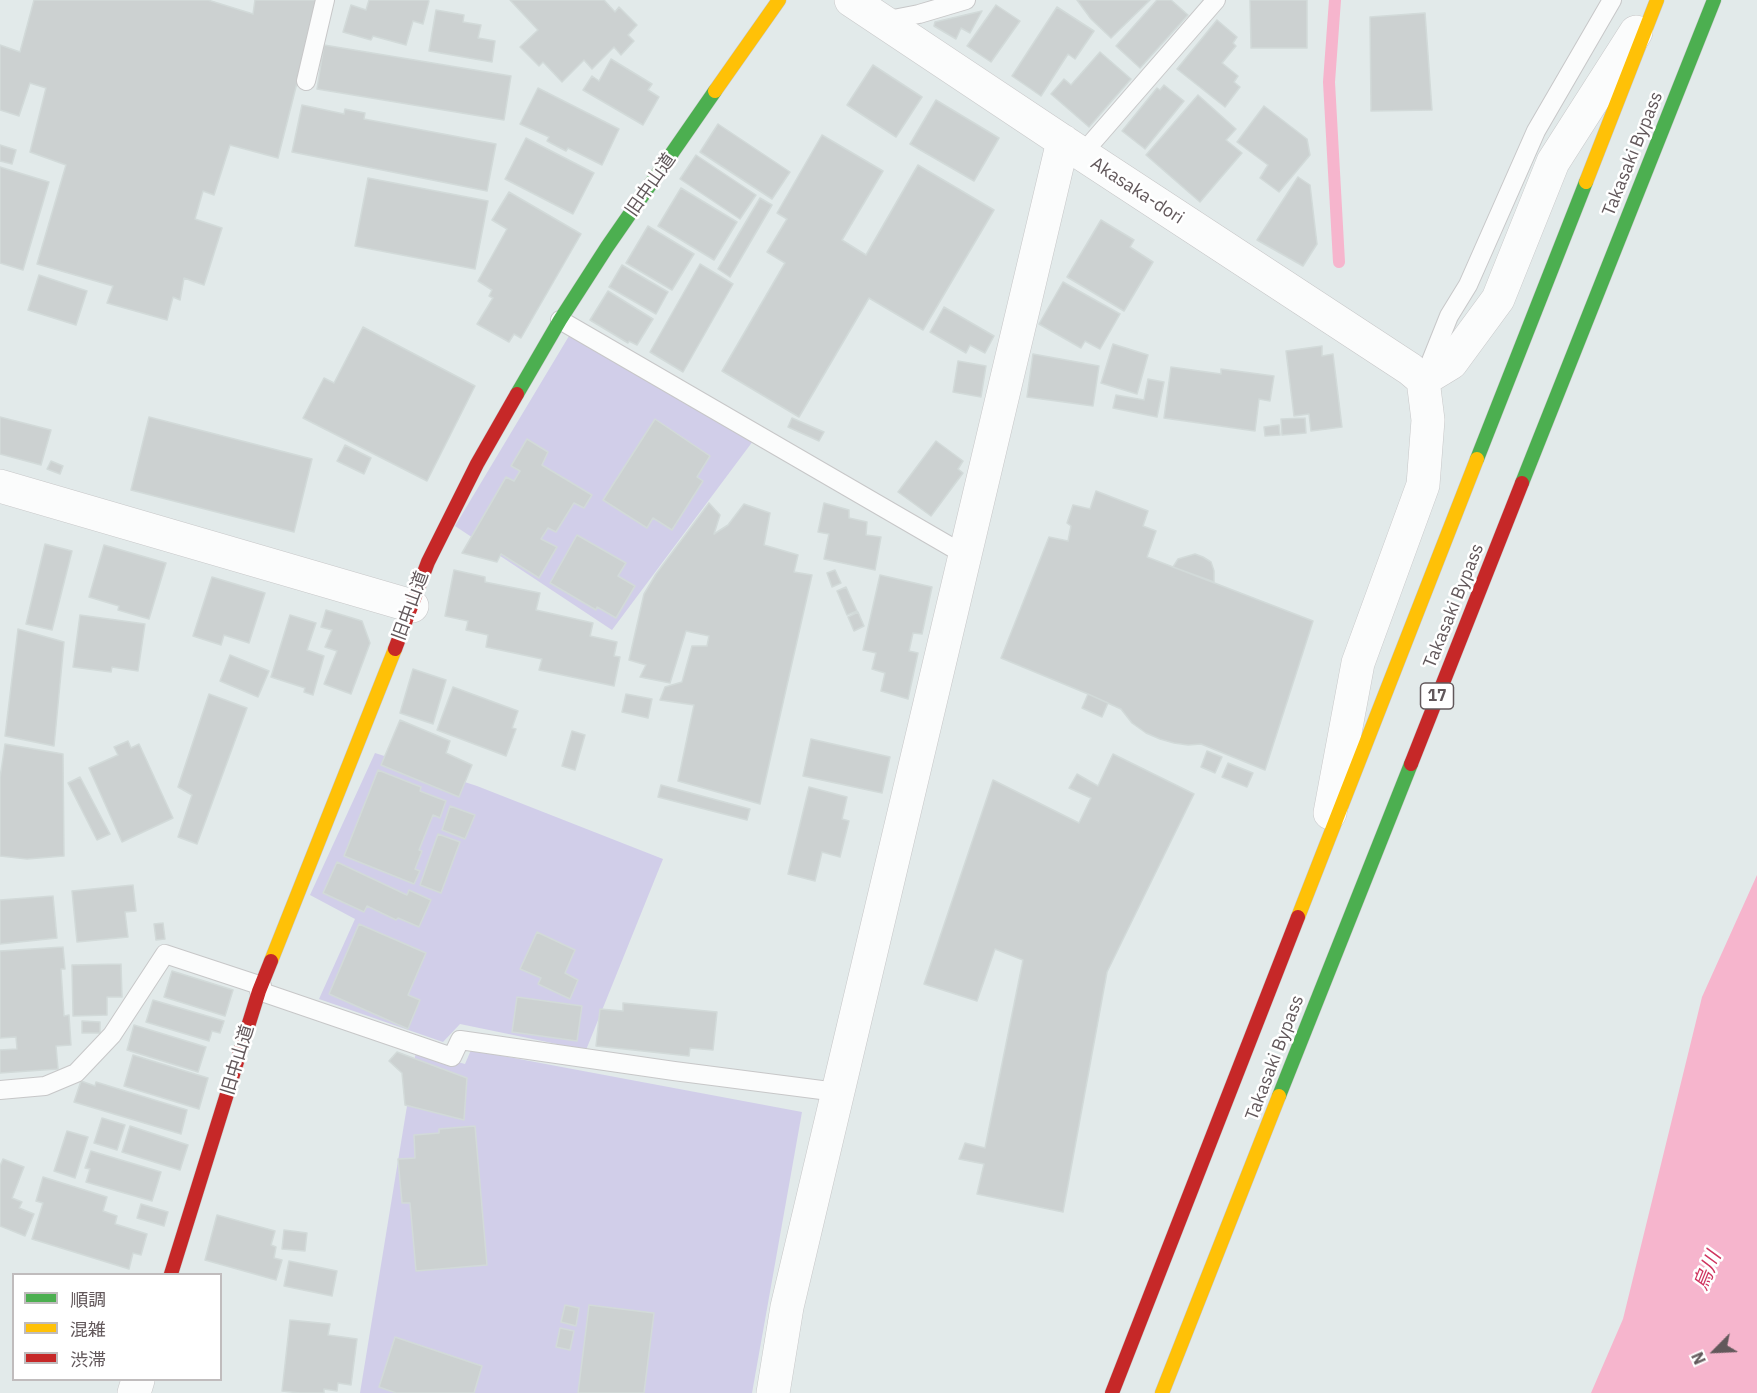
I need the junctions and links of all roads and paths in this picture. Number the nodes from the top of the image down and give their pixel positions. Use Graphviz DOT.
graph roads {
  1 [pos="325,0"];
  2 [pos="779,0"];
  3 [pos="851,0"];
  4 [pos="966,0"];
  5 [pos="1216,0"];
  6 [pos="1612,0"];
  7 [pos="1657,0"];
  8 [pos="1714,0"];
  9 [pos="882,21"];
  10 [pos="306,81"];
  11 [pos="1072,148"];
  12 [pos="560,320"];
  13 [pos="1423,380"];
  14 [pos="0,486"];
  15 [pos="965,555"];
  16 [pos="412,606"];
  17 [pos="1321,862"];
  18 [pos="261,988"];
  19 [pos="0,1090"];
  20 [pos="837,1092"];
  21 [pos="172,1273"];
  22 [pos="773,1393"];
  23 [pos="1112,1393"];
  24 [pos="1162,1393"];
  1 -- 10 [label="lane"];
  2 -- 12 [label="main road, 旧中山道"];
  3 -- 9 [label="street, Akasaka-dori"];
  4 -- 9 [label="lane"];
  5 -- 11 [label="lane"];
  6 -- 13 [label="lane"];
  7 -- 13 [label="street"];
  7 -- 17 [label="main road, Takasaki Bypass"];
  8 -- 24 [label="main road, Takasaki Bypass / 17"];
  9 -- 11 [label="street, Akasaka-dori"];
  11 -- 13 [label="street, Akasaka-dori"];
  11 -- 15 [label="street"];
  12 -- 15 [label="lane"];
  12 -- 16 [label="main road, 旧中山道"];
  13 -- 17 [label="street"];
  14 -- 16 [label="street"];
  15 -- 20 [label="street"];
  16 -- 18 [label="main road, 旧中山道"];
  17 -- 23 [label="main road, Takasaki Bypass"];
  18 -- 19 [label="lane"];
  18 -- 20 [label="lane"];
  18 -- 21 [label="main road, 旧中山道"];
  20 -- 22 [label="street"];
}
